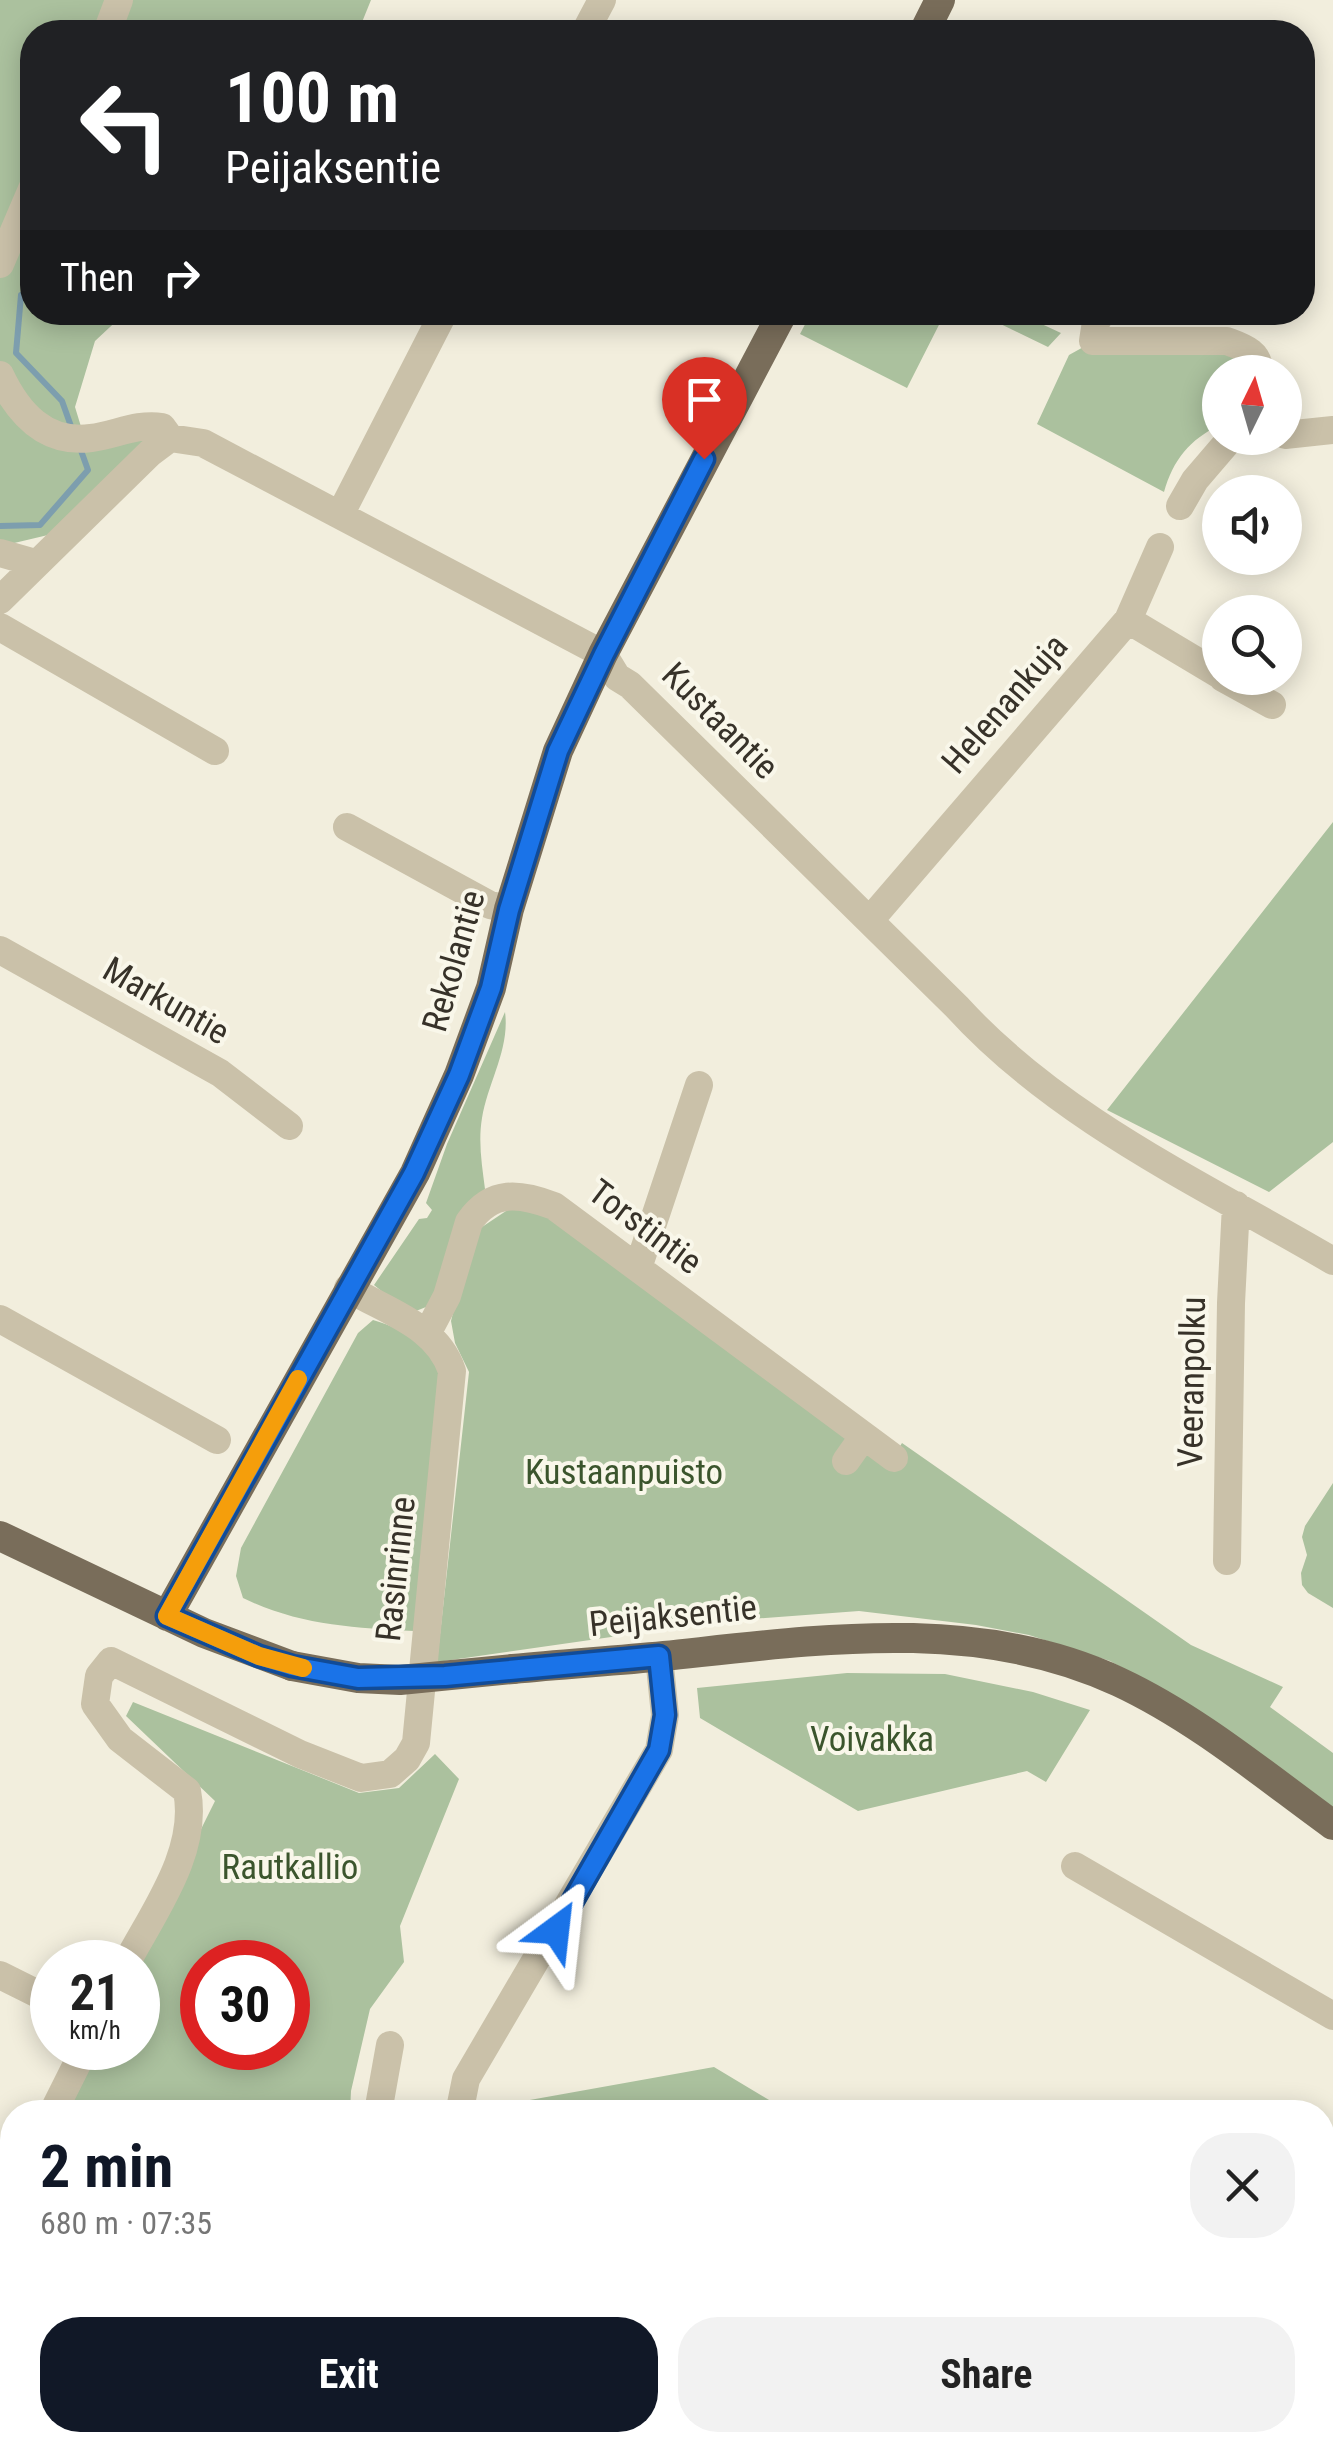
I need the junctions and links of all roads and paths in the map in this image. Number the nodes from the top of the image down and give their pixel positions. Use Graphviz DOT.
graph roads {
  1 [pos="20,217"];
  2 [pos="0,264"];
  3 [pos="437,325"];
  4 [pos="776,325"];
  5 [pos="1096,325"];
  6 [pos="1254,355"];
  7 [pos="0,375"];
  8 [pos="1333,430"];
  9 [pos="1302,434"];
  10 [pos="170,438"];
  11 [pos="1216,455"];
  12 [pos="1180,506"];
  13 [pos="340,515"];
  14 [pos="1160,547"];
  15 [pos="0,554"];
  16 [pos="35,564"];
  17 [pos="0,600"];
  18 [pos="1128,620"];
  19 [pos="0,627"];
  20 [pos="604,654"];
  21 [pos="1202,664"];
  22 [pos="1255,695"];
  23 [pos="1272,705"];
  24 [pos="215,751"];
  25 [pos="347,827"];
  26 [pos="509,910"];
  27 [pos="870,920"];
  28 [pos="0,950"];
  29 [pos="700,1084"];
  30 [pos="289,1126"];
  31 [pos="1236,1205"];
  32 [pos="1333,1261"];
  33 [pos="638,1268"];
  34 [pos="348,1288"];
  35 [pos="0,1319"];
  36 [pos="428,1332"];
  37 [pos="863,1437"];
  38 [pos="217,1440"];
  39 [pos="894,1458"];
  40 [pos="846,1461"];
  41 [pos="0,1536"];
  42 [pos="1226,1562"];
  43 [pos="167,1616"];
  44 [pos="659,1656"];
  45 [pos="1333,1825"];
  46 [pos="1076,1866"];
  47 [pos="138,1940"];
  48 [pos="0,1975"];
  49 [pos="30,1989"];
  50 [pos="1333,2016"];
  51 [pos="390,2045"];
  52 [pos="73,2070"];
  53 [pos="59,2100"];
  54 [pos="380,2100"];
  55 [pos="462,2100"];
  1 -- 2 [label="street"];
  3 -- 13 [label="street"];
  4 -- 20 [label="main road, Rekolantie"];
  5 -- 6 [label="street"];
  7 -- 10 [label="street, Kustaantie"];
  8 -- 9 [label="street"];
  10 -- 13 [label="street, Kustaantie"];
  10 -- 16 [label="street"];
  11 -- 12 [label="street"];
  13 -- 20 [label="street, Kustaantie"];
  14 -- 18 [label="street, Helenankuja"];
  15 -- 16 [label="street"];
  16 -- 17 [label="street"];
  18 -- 21 [label="street"];
  18 -- 27 [label="street, Helenankuja"];
  19 -- 24 [label="street"];
  20 -- 26 [label="main road, Rekolantie"];
  20 -- 27 [label="street, Kustaantie"];
  22 -- 23 [label="street"];
  25 -- 26 [label="street"];
  26 -- 34 [label="main road, Rekolantie"];
  27 -- 31 [label="street, Kustaantie"];
  28 -- 30 [label="street, Markuntie"];
  29 -- 33 [label="street"];
  31 -- 32 [label="street, Kustaantie"];
  31 -- 42 [label="street, Veeranpolku"];
  33 -- 36 [label="street, Torstintie"];
  33 -- 37 [label="street, Torstintie"];
  34 -- 36 [label="street"];
  34 -- 43 [label="main road, Rekolantie"];
  35 -- 38 [label="street"];
  36 -- 47 [label="street, Rasinrinne"];
  37 -- 39 [label="street, Torstintie"];
  37 -- 40 [label="street"];
  41 -- 43 [label="main road, Peijaksentie"];
  43 -- 44 [label="main road, Peijaksentie, bridge"];
  44 -- 45 [label="main road, Peijaksentie"];
  44 -- 55 [label="street"];
  46 -- 50 [label="street"];
  48 -- 49 [label="street"];
  51 -- 54 [label="street"];
  52 -- 53 [label="street"];
}
